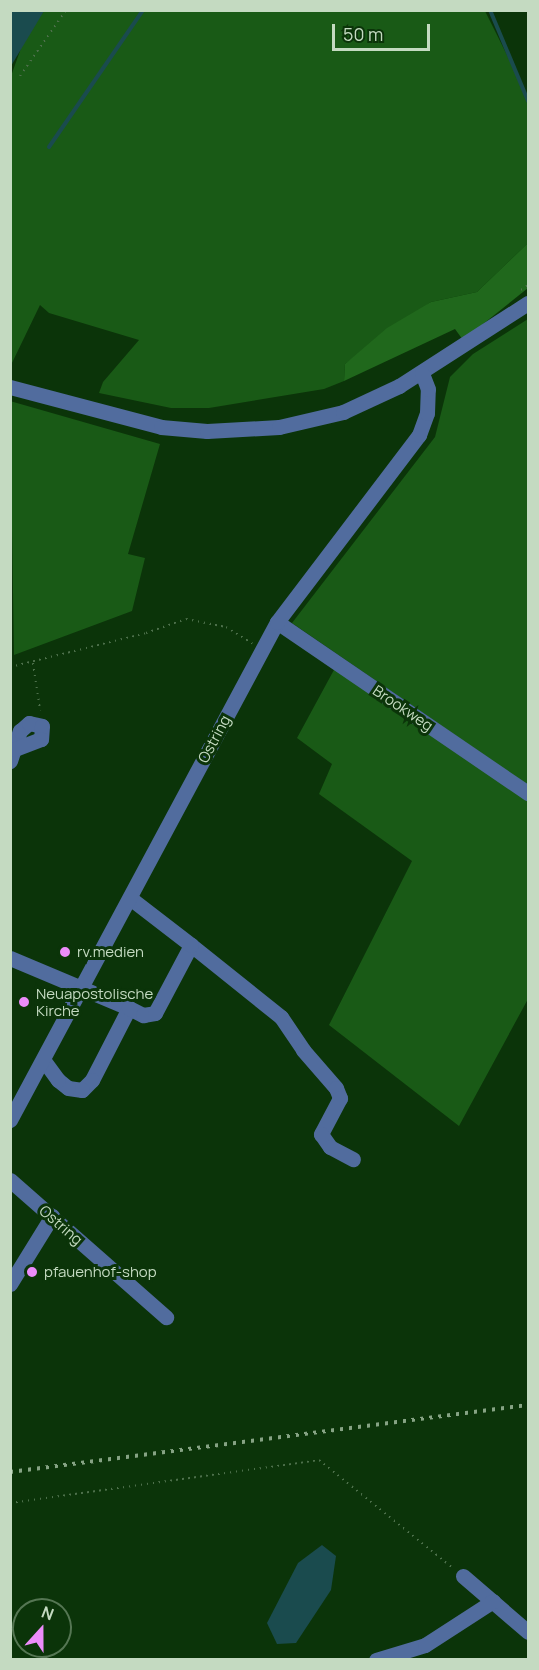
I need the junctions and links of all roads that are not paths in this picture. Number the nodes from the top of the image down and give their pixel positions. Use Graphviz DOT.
graph roads {
  1 [pos="528,303"];
  2 [pos="422,373"];
  3 [pos="10,387"];
  4 [pos="277,622"];
  5 [pos="42,726"];
  6 [pos="13,755"];
  7 [pos="528,793"];
  8 [pos="130,898"];
  9 [pos="191,945"];
  10 [pos="10,958"];
  11 [pos="83,987"];
  12 [pos="129,1008"];
  13 [pos="44,1061"];
  14 [pos="10,1120"];
  15 [pos="353,1159"];
  16 [pos="10,1180"];
  17 [pos="52,1216"];
  18 [pos="10,1284"];
  19 [pos="166,1317"];
  20 [pos="463,1576"];
  21 [pos="493,1601"];
  22 [pos="528,1632"];
  23 [pos="376,1659"];
  1 -- 2 [label="street"];
  2 -- 3 [label="street"];
  2 -- 4 [label="street, Ostring"];
  4 -- 7 [label="street, Brookweg"];
  4 -- 8 [label="street, Ostring"];
  5 -- 6 [label="street"];
  8 -- 9 [label="street"];
  8 -- 11 [label="street, Ostring"];
  9 -- 12 [label="street"];
  9 -- 15 [label="street"];
  10 -- 11 [label="street"];
  11 -- 12 [label="street"];
  11 -- 13 [label="street, Ostring"];
  12 -- 13 [label="street"];
  13 -- 14 [label="street, Ostring"];
  16 -- 17 [label="street, Ostring"];
  17 -- 18 [label="street"];
  17 -- 19 [label="street, Ostring"];
  20 -- 21 [label="street"];
  21 -- 22 [label="street"];
  21 -- 23 [label="street"];
}
